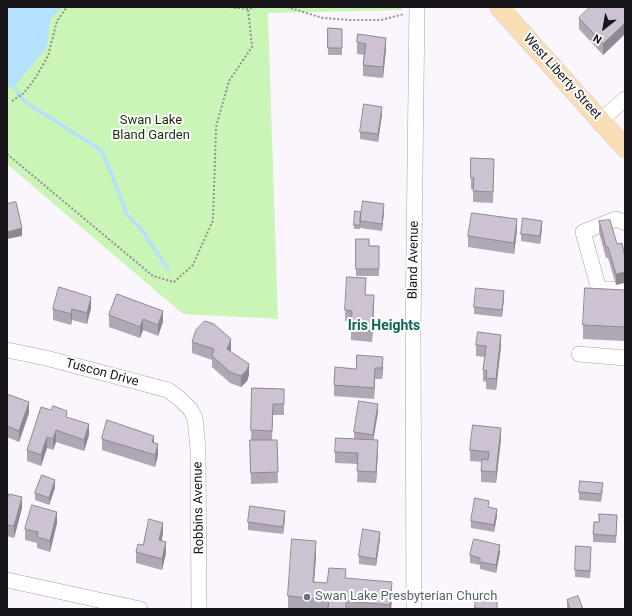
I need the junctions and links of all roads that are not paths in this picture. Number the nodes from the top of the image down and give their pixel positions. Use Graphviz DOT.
graph roads {
  1 [pos="500,7"];
  2 [pos="417,11"];
  3 [pos="625,99"];
  4 [pos="601,120"];
  5 [pos="625,148"];
  6 [pos="625,223"];
  7 [pos="625,288"];
  8 [pos="7,350"];
  9 [pos="579,354"];
  10 [pos="625,358"];
  11 [pos="190,410"];
  12 [pos="7,580"];
  13 [pos="140,609"];
  14 [pos="199,609"];
  15 [pos="414,609"];
  1 -- 4 [label="main road, West Liberty Street"];
  2 -- 15 [label="street, Bland Avenue"];
  3 -- 4 [label="street"];
  4 -- 5 [label="main road, West Liberty Street"];
  6 -- 7 [label="street"];
  8 -- 11 [label="street, Tuscon Drive"];
  9 -- 10 [label="street"];
  11 -- 14 [label="street, Robbins Avenue"];
  12 -- 13 [label="street"];
}
